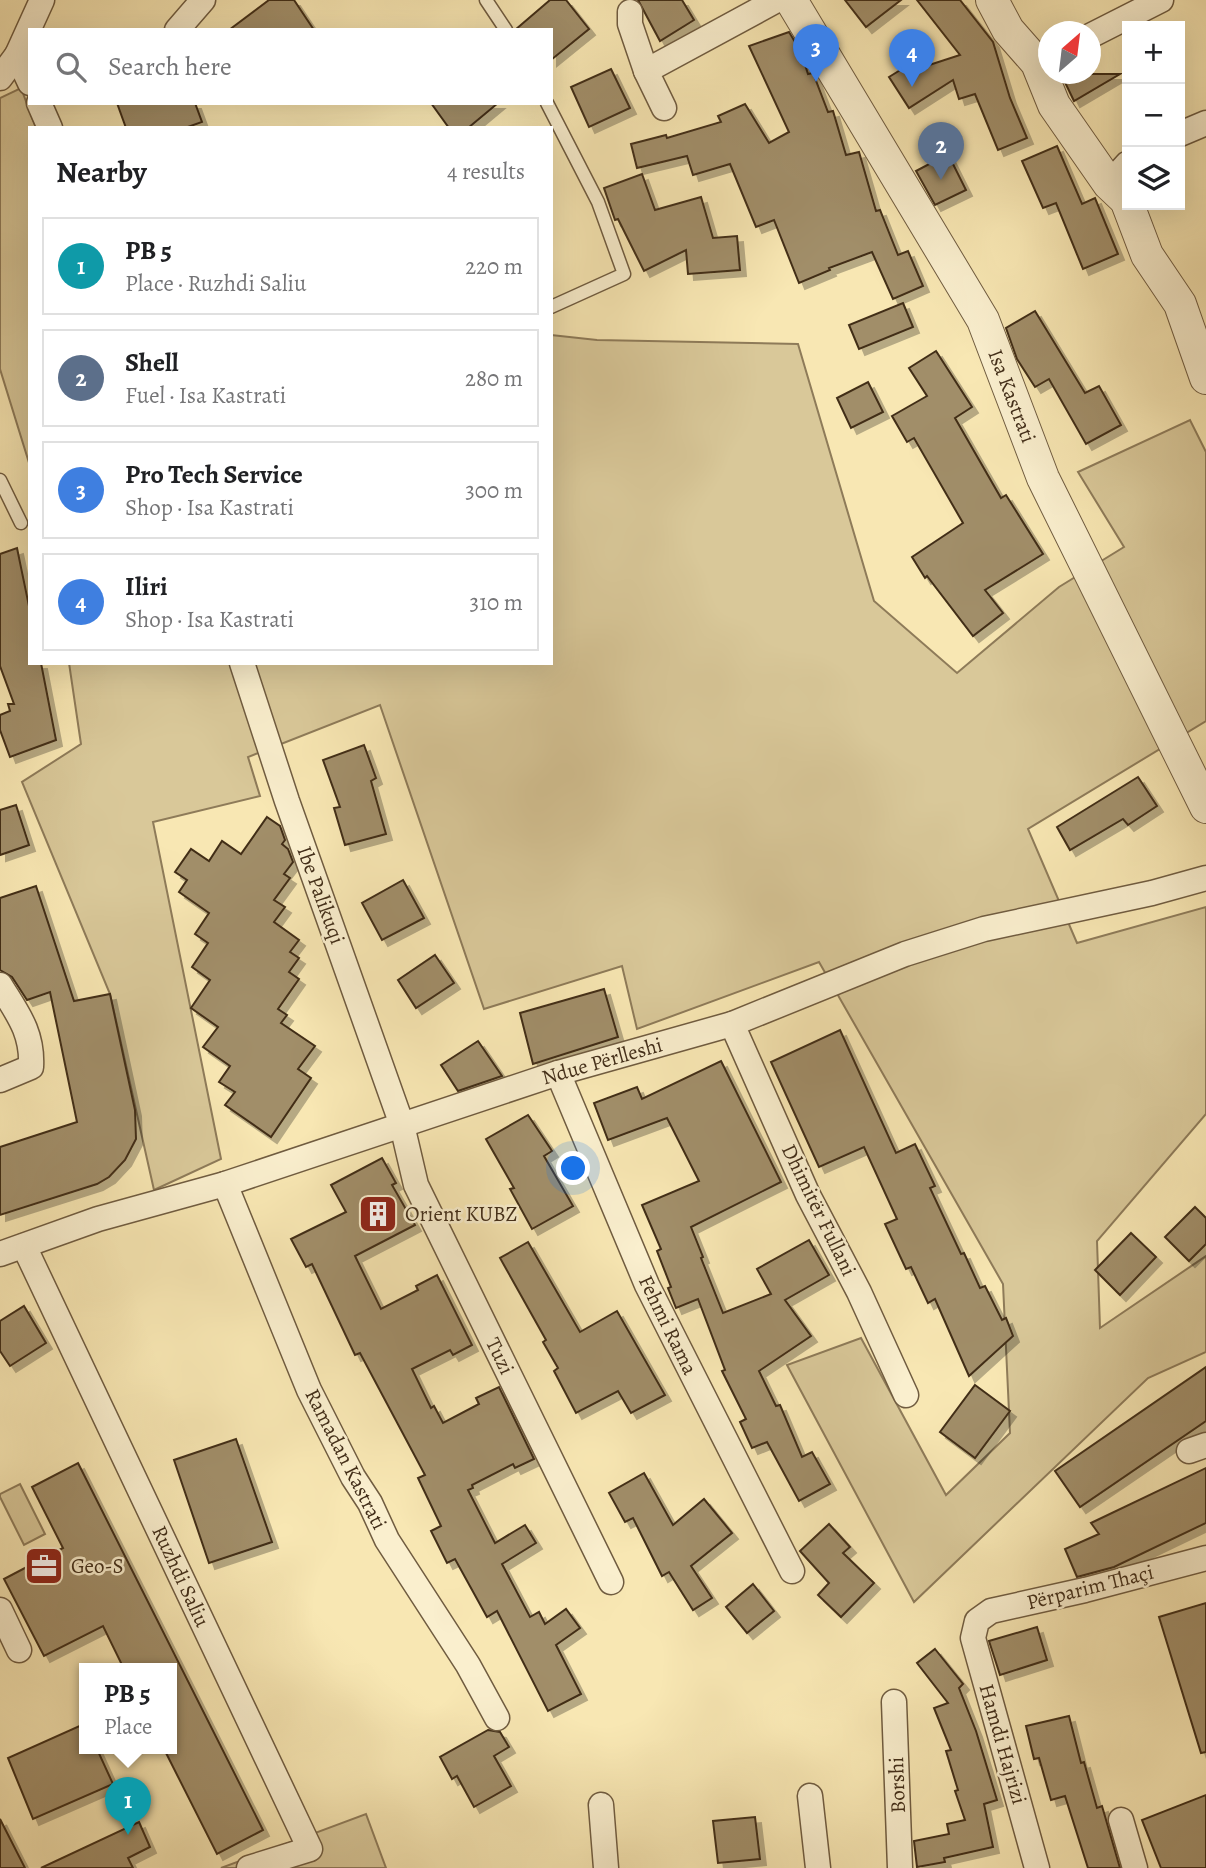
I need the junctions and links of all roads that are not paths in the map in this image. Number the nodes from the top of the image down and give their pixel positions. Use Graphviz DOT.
graph roads {
  1 [pos="42,0"];
  2 [pos="203,0"];
  3 [pos="486,0"];
  4 [pos="777,0"];
  5 [pos="791,0"];
  6 [pos="992,0"];
  7 [pos="1161,0"];
  8 [pos="630,12"];
  9 [pos="32,28"];
  10 [pos="179,28"];
  11 [pos="505,28"];
  12 [pos="1101,30"];
  13 [pos="23,56"];
  14 [pos="1038,56"];
  15 [pos="646,71"];
  16 [pos="28,75"];
  17 [pos="0,78"];
  18 [pos="1049,84"];
  19 [pos="40,105"];
  20 [pos="548,105"];
  21 [pos="664,108"];
  22 [pos="1206,123"];
  23 [pos="49,126"];
  24 [pos="1185,132"];
  25 [pos="1122,187"];
  26 [pos="1131,210"];
  27 [pos="553,306"];
  28 [pos="1206,378"];
  29 [pos="0,480"];
  30 [pos="20,523"];
  31 [pos="243,665"];
  32 [pos="1206,807"];
  33 [pos="1206,878"];
  34 [pos="0,985"];
  35 [pos="732,1024"];
  36 [pos="558,1073"];
  37 [pos="0,1080"];
  38 [pos="402,1125"];
  39 [pos="225,1184"];
  40 [pos="24,1247"];
  41 [pos="0,1254"];
  42 [pos="906,1395"];
  43 [pos="1206,1558"];
  44 [pos="792,1571"];
  45 [pos="611,1582"];
  46 [pos="0,1610"];
  47 [pos="977,1621"];
  48 [pos="19,1650"];
  49 [pos="894,1702"];
  50 [pos="497,1718"];
  51 [pos="810,1796"];
  52 [pos="601,1805"];
  53 [pos="1121,1820"];
  54 [pos="249,1868"];
  55 [pos="606,1868"];
  56 [pos="818,1868"];
  57 [pos="900,1868"];
  58 [pos="1037,1868"];
  59 [pos="1135,1868"];
  1 -- 9 [label="street"];
  2 -- 10 [label="street"];
  3 -- 11 [label="lane"];
  4 -- 15 [label="street"];
  5 -- 32 [label="street, Isa Kastrati"];
  6 -- 14 [label="street"];
  7 -- 12 [label="street"];
  8 -- 15 [label="street"];
  13 -- 16 [label="street"];
  13 -- 17 [label="street"];
  15 -- 21 [label="street"];
  18 -- 25 [label="street"];
  19 -- 23 [label="street"];
  20 -- 27 [label="lane"];
  22 -- 24 [label="street"];
  26 -- 28 [label="street"];
  29 -- 30 [label="lane"];
  31 -- 38 [label="street, Ibe Palikuqi"];
  33 -- 35 [label="street, Ndue Përlleshi"];
  34 -- 37 [label="street"];
  35 -- 36 [label="street, Ndue Përlleshi"];
  35 -- 42 [label="street, Dhimitër Fullani"];
  36 -- 38 [label="street, Ndue Përlleshi"];
  36 -- 44 [label="street, Fehmi Rama"];
  38 -- 39 [label="street, Ndue Përlleshi"];
  38 -- 45 [label="street, Tuzi"];
  39 -- 40 [label="street, Ndue Përlleshi"];
  39 -- 50 [label="street, Ramadan Kastrati"];
  40 -- 41 [label="street, Ndue Përlleshi"];
  40 -- 54 [label="street, Ruzhdi Saliu"];
  43 -- 47 [label="street, Përparim Thaçi"];
  46 -- 48 [label="street"];
  47 -- 58 [label="street, Hamdi Hajrizi"];
  49 -- 57 [label="street, Borshi"];
  51 -- 56 [label="street"];
  52 -- 55 [label="street"];
  53 -- 59 [label="street"];
}
